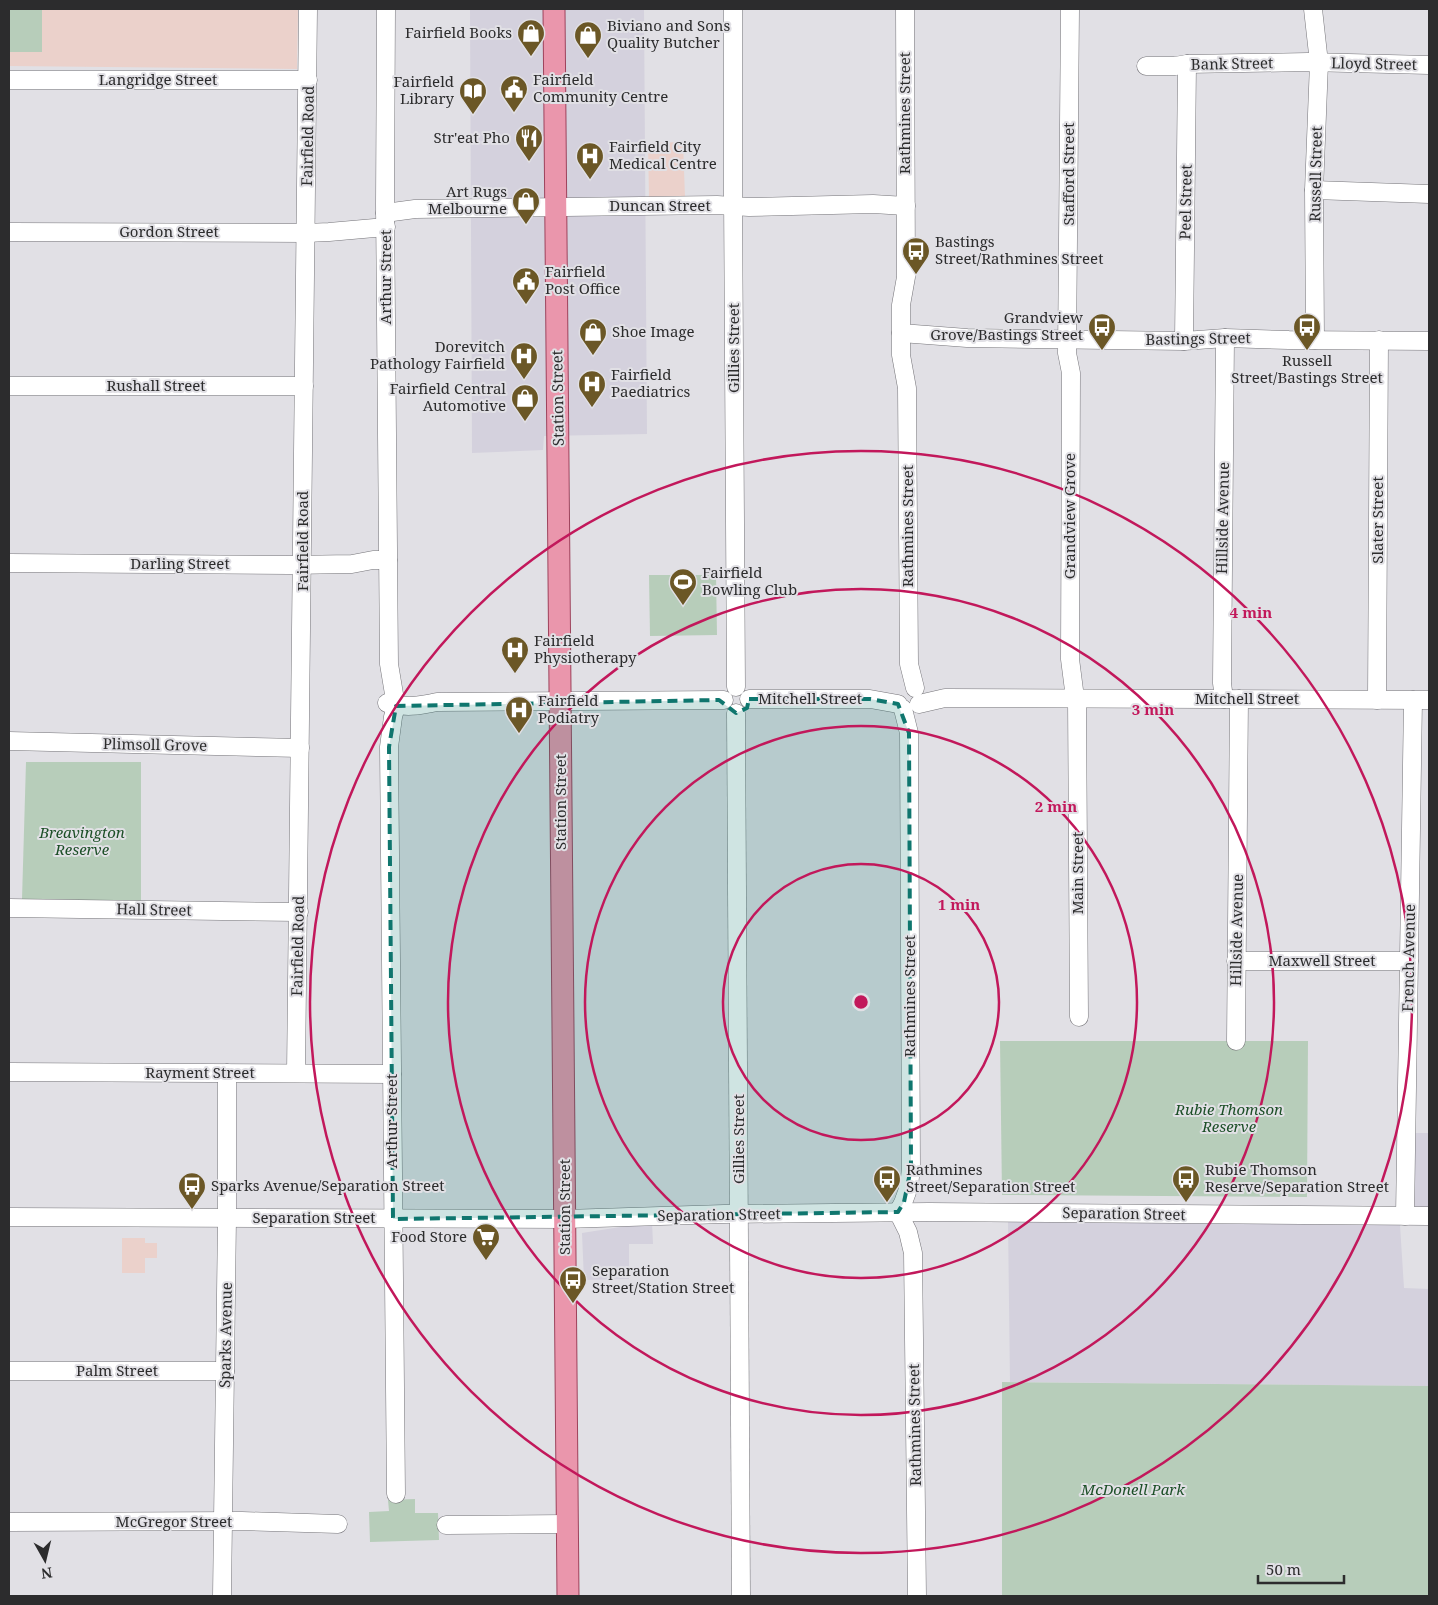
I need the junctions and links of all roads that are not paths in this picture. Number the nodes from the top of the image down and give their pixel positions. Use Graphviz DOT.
graph roads {
  1 [pos="308,9"];
  2 [pos="386,9"];
  3 [pos="554,9"];
  4 [pos="733,9"];
  5 [pos="905,9"];
  6 [pos="1070,9"];
  7 [pos="1313,9"];
  8 [pos="1319,63"];
  9 [pos="1187,64"];
  10 [pos="1429,65"];
  11 [pos="1146,66"];
  12 [pos="9,80"];
  13 [pos="308,80"];
  14 [pos="1314,190"];
  15 [pos="1429,194"];
  16 [pos="733,206"];
  17 [pos="906,206"];
  18 [pos="556,207"];
  19 [pos="385,220"];
  20 [pos="9,232"];
  21 [pos="306,233"];
  22 [pos="1225,338"];
  23 [pos="906,339"];
  24 [pos="1071,339"];
  25 [pos="1315,340"];
  26 [pos="1379,340"];
  27 [pos="1429,340"];
  28 [pos="1184,341"];
  29 [pos="9,386"];
  30 [pos="304,386"];
  31 [pos="9,563"];
  32 [pos="303,564"];
  33 [pos="388,564"];
  34 [pos="909,698"];
  35 [pos="1073,698"];
  36 [pos="1231,699"];
  37 [pos="736,700"];
  38 [pos="1377,700"];
  39 [pos="1421,700"];
  40 [pos="561,701"];
  41 [pos="393,702"];
  42 [pos="9,741"];
  43 [pos="300,748"];
  44 [pos="9,908"];
  45 [pos="299,912"];
  46 [pos="1236,960"];
  47 [pos="1409,961"];
  48 [pos="1079,1017"];
  49 [pos="1236,1041"];
  50 [pos="9,1072"];
  51 [pos="227,1073"];
  52 [pos="296,1074"];
  53 [pos="392,1074"];
  54 [pos="898,1212"];
  55 [pos="929,1212"];
  56 [pos="740,1214"];
  57 [pos="1405,1216"];
  58 [pos="1429,1216"];
  59 [pos="9,1218"];
  60 [pos="227,1218"];
  61 [pos="394,1219"];
  62 [pos="565,1219"];
  63 [pos="913,1253"];
  64 [pos="9,1370"];
  65 [pos="225,1371"];
  66 [pos="396,1494"];
  67 [pos="9,1522"];
  68 [pos="224,1522"];
  69 [pos="338,1524"];
  70 [pos="567,1524"];
  71 [pos="446,1525"];
  72 [pos="222,1596"];
  73 [pos="568,1596"];
  74 [pos="741,1596"];
  75 [pos="917,1596"];
  1 -- 13 [label="street, Fairfield Road"];
  2 -- 19 [label="street, Arthur Street"];
  3 -- 18 [label="main road, Station Street"];
  4 -- 16 [label="street, Gillies Street"];
  5 -- 17 [label="street, Rathmines Street"];
  6 -- 24 [label="street, Stafford Street"];
  7 -- 8 [label="street, Russell Street"];
  8 -- 9 [label="street, Bank Street"];
  8 -- 10 [label="street, Lloyd Street"];
  8 -- 14 [label="street, Russell Street"];
  9 -- 11 [label="street, Bank Street"];
  9 -- 28 [label="street, Peel Street"];
  12 -- 13 [label="street, Langridge Street"];
  13 -- 21 [label="street, Fairfield Road"];
  14 -- 15 [label="street"];
  14 -- 25 [label="street, Russell Street"];
  16 -- 17 [label="street, Duncan Street"];
  16 -- 18 [label="street, Duncan Street"];
  16 -- 37 [label="street, Gillies Street"];
  17 -- 23 [label="street, Rathmines Street"];
  18 -- 19 [label="street, Duncan Street"];
  18 -- 40 [label="main road, Station Street"];
  19 -- 21 [label="street, Gordon Street"];
  19 -- 33 [label="street, Arthur Street"];
  20 -- 21 [label="street, Gordon Street"];
  21 -- 30 [label="street, Fairfield Road"];
  22 -- 25 [label="street, Bastings Street"];
  22 -- 28 [label="street, Bastings Street"];
  22 -- 36 [label="street, Hillside Avenue"];
  23 -- 24 [label="street, Bastings Street"];
  23 -- 34 [label="street, Rathmines Street"];
  24 -- 28 [label="street, Bastings Street"];
  24 -- 35 [label="street, Grandview Grove"];
  25 -- 26 [label="street, Bastings Street"];
  26 -- 27 [label="street, Bastings Street"];
  26 -- 38 [label="street, Slater Street"];
  29 -- 30 [label="street, Rushall Street"];
  30 -- 32 [label="street, Fairfield Road"];
  31 -- 32 [label="street, Darling Street"];
  32 -- 33 [label="street, Darling Street"];
  32 -- 43 [label="street, Fairfield Road"];
  33 -- 41 [label="street, Arthur Street"];
  34 -- 35 [label="street, Mitchell Street"];
  34 -- 37 [label="street, Mitchell Street"];
  34 -- 54 [label="street, Rathmines Street"];
  35 -- 36 [label="street, Mitchell Street"];
  35 -- 48 [label="street, Main Street"];
  36 -- 38 [label="street, Mitchell Street"];
  36 -- 46 [label="street, Hillside Avenue"];
  37 -- 40 [label="street, Mitchell Street"];
  37 -- 56 [label="street, Gillies Street"];
  38 -- 39 [label="street, Mitchell Street"];
  39 -- 47 [label="street, French Avenue"];
  40 -- 41 [label="street, Mitchell Street"];
  40 -- 62 [label="main road, Station Street"];
  41 -- 53 [label="street, Arthur Street"];
  42 -- 43 [label="street, Plimsoll Grove"];
  43 -- 45 [label="street, Fairfield Road"];
  44 -- 45 [label="street, Hall Street"];
  45 -- 52 [label="street, Fairfield Road"];
  46 -- 47 [label="street, Maxwell Street"];
  46 -- 49 [label="street, Hillside Avenue"];
  47 -- 57 [label="street, French Avenue"];
  50 -- 51 [label="street, Rayment Street"];
  51 -- 52 [label="street, Rayment Street"];
  51 -- 60 [label="street, Sparks Avenue"];
  52 -- 53 [label="street, Rayment Street"];
  53 -- 61 [label="street, Arthur Street"];
  54 -- 55 [label="street, Separation Street"];
  54 -- 56 [label="street, Separation Street"];
  54 -- 63 [label="street, Rathmines Street"];
  55 -- 57 [label="street, Separation Street"];
  55 -- 63 [label="street, Rathmines Street"];
  56 -- 62 [label="street, Separation Street"];
  56 -- 74 [label="street, Gillies Street"];
  57 -- 58 [label="street, Separation Street"];
  59 -- 60 [label="street, Separation Street"];
  60 -- 61 [label="street, Separation Street"];
  60 -- 65 [label="street, Sparks Avenue"];
  61 -- 62 [label="street, Separation Street"];
  61 -- 66 [label="street, Arthur Street"];
  62 -- 70 [label="main road, Station Street"];
  63 -- 75 [label="street, Rathmines Street"];
  64 -- 65 [label="street, Palm Street"];
  65 -- 68 [label="street, Sparks Avenue"];
  67 -- 68 [label="street, McGregor Street"];
  68 -- 69 [label="street, McGregor Street"];
  68 -- 72 [label="street, Sparks Avenue"];
  70 -- 71 [label="street"];
  70 -- 73 [label="main road, Station Street"];
}
